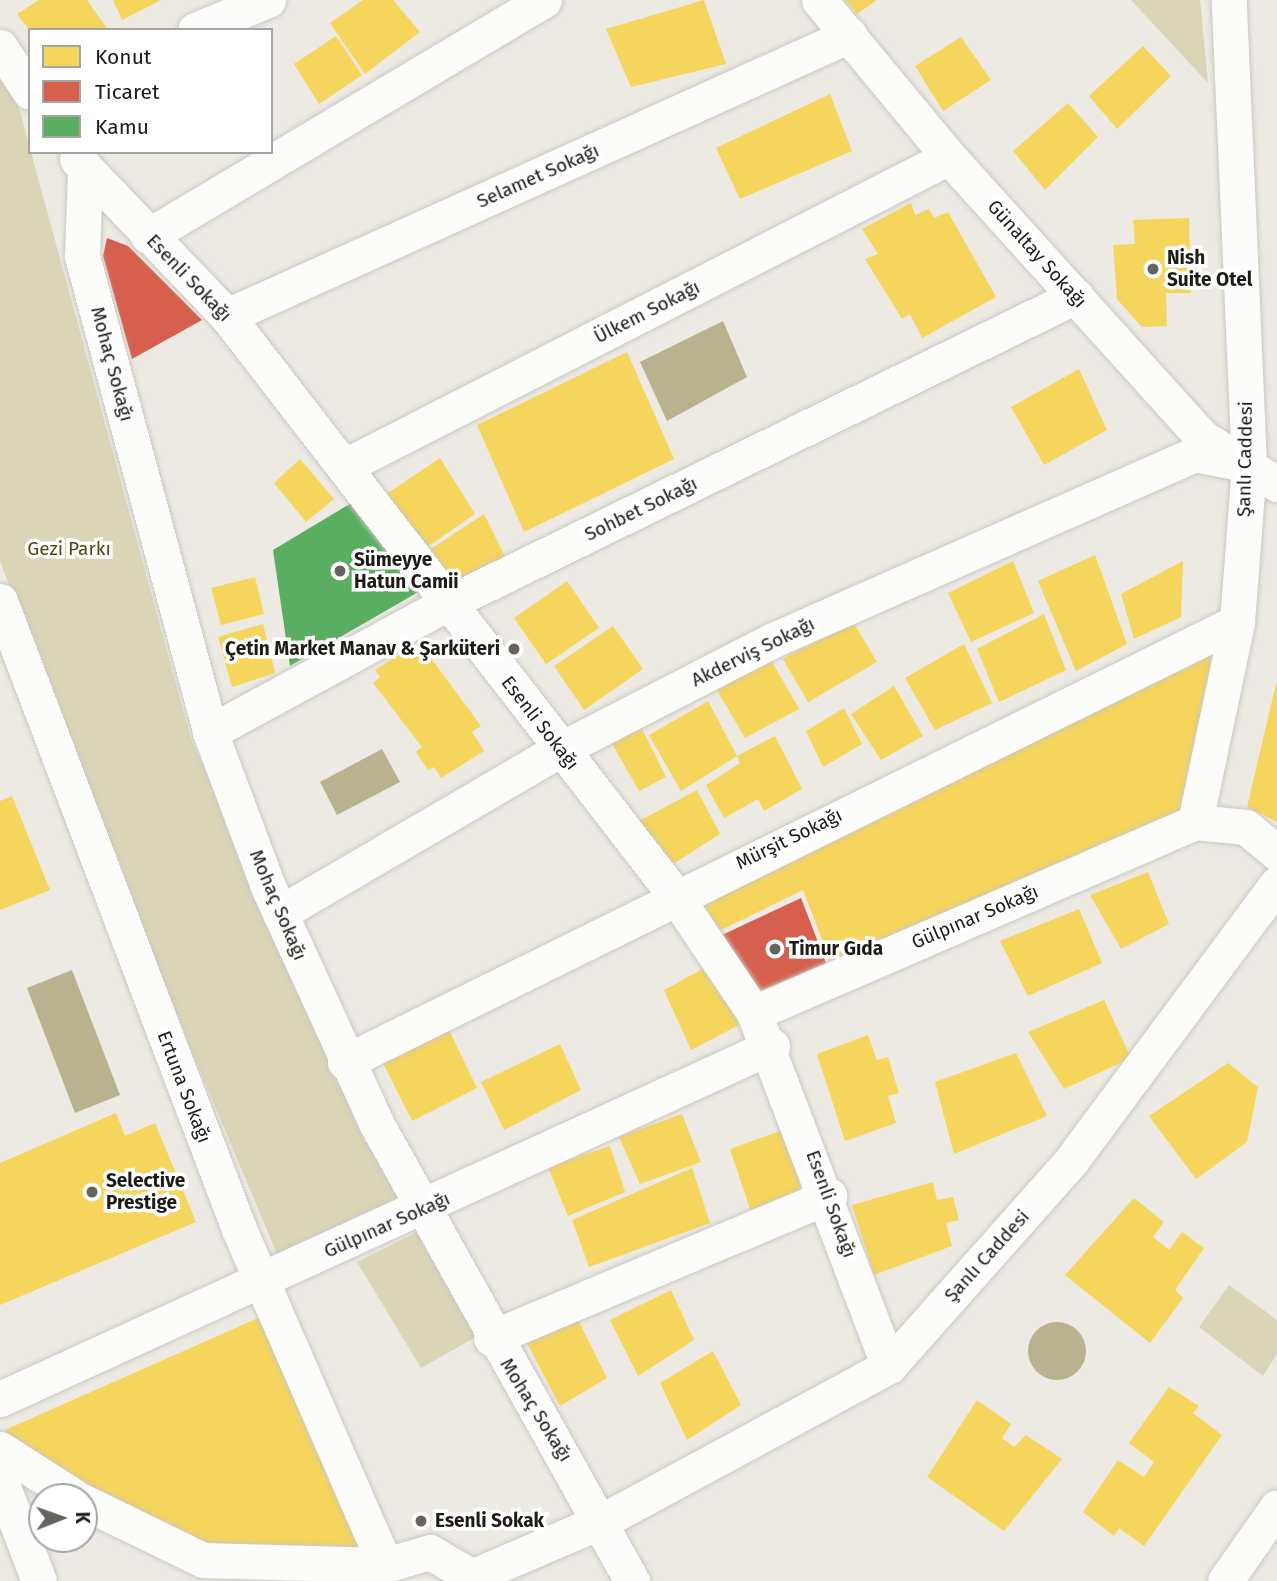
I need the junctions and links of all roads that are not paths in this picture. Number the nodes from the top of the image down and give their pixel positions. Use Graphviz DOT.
graph roads {
  1 [pos="268,0"];
  2 [pos="544,0"];
  3 [pos="819,0"];
  4 [pos="1229,0"];
  5 [pos="200,28"];
  6 [pos="850,35"];
  7 [pos="0,47"];
  8 [pos="28,89"];
  9 [pos="950,157"];
  10 [pos="79,162"];
  11 [pos="148,236"];
  12 [pos="1076,296"];
  13 [pos="227,317"];
  14 [pos="345,466"];
  15 [pos="1263,474"];
  16 [pos="0,601"];
  17 [pos="448,603"];
  18 [pos="1237,622"];
  19 [pos="211,732"];
  20 [pos="561,749"];
  21 [pos="1195,822"];
  22 [pos="1277,853"];
  23 [pos="1277,884"];
  24 [pos="674,894"];
  25 [pos="280,914"];
  26 [pos="754,1013"];
  27 [pos="772,1046"];
  28 [pos="345,1062"];
  29 [pos="829,1196"];
  30 [pos="421,1209"];
  31 [pos="263,1280"];
  32 [pos="491,1338"];
  33 [pos="889,1366"];
  34 [pos="0,1399"];
  35 [pos="0,1449"];
  36 [pos="0,1479"];
  37 [pos="53,1483"];
  38 [pos="1277,1507"];
  39 [pos="98,1509"];
  40 [pos="604,1520"];
  41 [pos="385,1565"];
  42 [pos="478,1578"];
  43 [pos="38,1581"];
  44 [pos="632,1581"];
  45 [pos="1224,1581"];
  1 -- 5 [label="street"];
  2 -- 11 [label="street"];
  3 -- 6 [label="street, Günaltay Sokağı"];
  4 -- 15 [label="street, Şanlı Caddesi"];
  6 -- 9 [label="street, Günaltay Sokağı"];
  6 -- 13 [label="street, Selamet Sokağı"];
  7 -- 8 [label="street"];
  9 -- 12 [label="street, Günaltay Sokağı"];
  9 -- 14 [label="street, Ülkem Sokağı"];
  10 -- 11 [label="street, Esenli Sokağı"];
  10 -- 19 [label="street, Mohaç Sokağı"];
  11 -- 13 [label="street, Esenli Sokağı"];
  12 -- 15 [label="street, Günaltay Sokağı"];
  12 -- 17 [label="street, Sohbet Sokağı"];
  13 -- 14 [label="street, Esenli Sokağı"];
  14 -- 17 [label="street, Esenli Sokağı"];
  15 -- 18 [label="street, Şanlı Caddesi"];
  15 -- 20 [label="street, Akderviş Sokağı"];
  16 -- 31 [label="street, Ertuna Sokağı"];
  17 -- 19 [label="street, Sohbet Sokağı"];
  17 -- 20 [label="street, Esenli Sokağı"];
  18 -- 21 [label="street, Şanlı Caddesi"];
  18 -- 24 [label="street, Mürşit Sokağı"];
  19 -- 25 [label="street, Mohaç Sokağı"];
  20 -- 24 [label="street, Esenli Sokağı"];
  20 -- 25 [label="street, Akderviş Sokağı"];
  21 -- 22 [label="street"];
  21 -- 26 [label="street, Gülpınar Sokağı"];
  23 -- 33 [label="street, Şanlı Caddesi"];
  24 -- 26 [label="street, Esenli Sokağı"];
  24 -- 28 [label="street, Mürşit Sokağı"];
  25 -- 28 [label="street, Mohaç Sokağı"];
  26 -- 27 [label="street, Esenli Sokağı"];
  27 -- 29 [label="street, Esenli Sokağı"];
  27 -- 30 [label="street, Gülpınar Sokağı"];
  28 -- 30 [label="street, Mohaç Sokağı"];
  29 -- 32 [label="street"];
  29 -- 33 [label="street, Esenli Sokağı"];
  30 -- 31 [label="street, Gülpınar Sokağı"];
  30 -- 32 [label="street, Mohaç Sokağı"];
  31 -- 34 [label="street, Gülpınar Sokağı"];
  31 -- 41 [label="street, Ertuna Sokağı"];
  32 -- 40 [label="street, Mohaç Sokağı"];
  33 -- 40 [label="street, Şanlı Caddesi"];
  35 -- 37 [label="street"];
  36 -- 43 [label="street"];
  38 -- 45 [label="street"];
  39 -- 41 [label="street"];
  40 -- 42 [label="street, Şanlı Caddesi"];
  40 -- 44 [label="street, Mohaç Sokağı"];
  41 -- 42 [label="street"];
}
